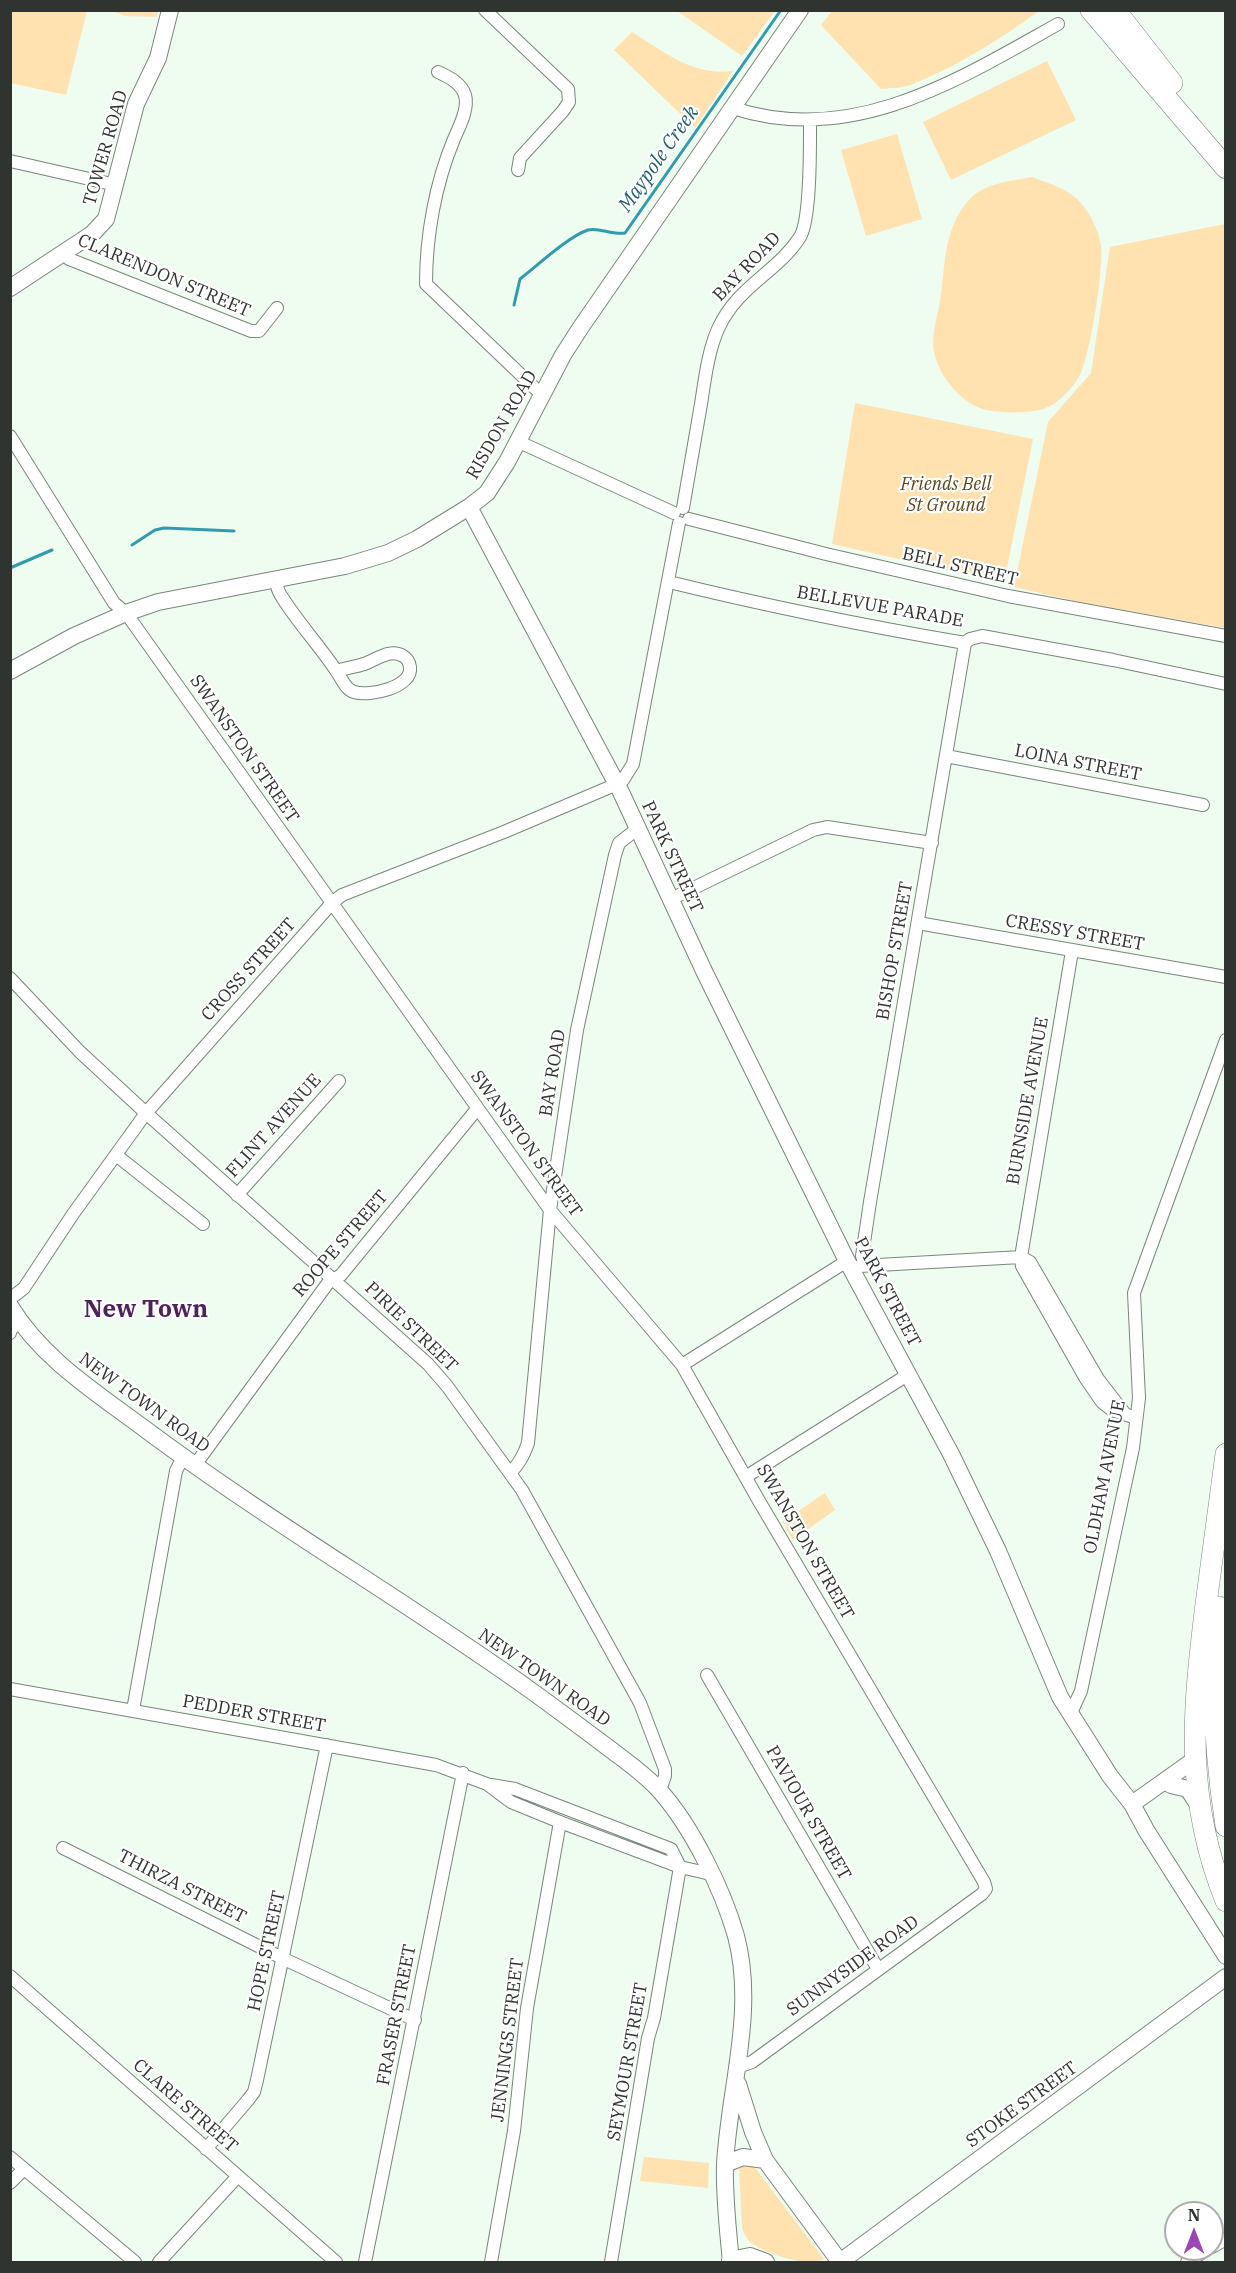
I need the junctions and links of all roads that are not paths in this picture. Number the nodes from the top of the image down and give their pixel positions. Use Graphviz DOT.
graph roads {
  1 [pos="170,10"];
  2 [pos="485,10"];
  3 [pos="801,10"];
  4 [pos="1091,10"];
  5 [pos="1115,10"];
  6 [pos="1058,24"];
  7 [pos="438,72"];
  8 [pos="732,108"];
  9 [pos="810,120"];
  10 [pos="1226,148"];
  11 [pos="10,161"];
  12 [pos="1226,168"];
  13 [pos="518,170"];
  14 [pos="116,185"];
  15 [pos="64,253"];
  16 [pos="12,286"];
  17 [pos="277,308"];
  18 [pos="542,395"];
  19 [pos="10,436"];
  20 [pos="517,441"];
  21 [pos="469,507"];
  22 [pos="681,516"];
  23 [pos="275,580"];
  24 [pos="669,582"];
  25 [pos="126,613"];
  26 [pos="1226,636"];
  27 [pos="965,643"];
  28 [pos="10,671"];
  29 [pos="337,671"];
  30 [pos="1226,684"];
  31 [pos="946,756"];
  32 [pos="616,784"];
  33 [pos="1203,805"];
  34 [pos="637,829"];
  35 [pos="932,843"];
  36 [pos="671,899"];
  37 [pos="332,903"];
  38 [pos="918,923"];
  39 [pos="1072,951"];
  40 [pos="1226,977"];
  41 [pos="10,978"];
  42 [pos="1226,1040"];
  43 [pos="339,1081"];
  44 [pos="477,1109"];
  45 [pos="146,1113"];
  46 [pos="116,1155"];
  47 [pos="237,1195"];
  48 [pos="550,1210"];
  49 [pos="203,1224"];
  50 [pos="1021,1257"];
  51 [pos="855,1265"];
  52 [pos="333,1278"];
  53 [pos="10,1299"];
  54 [pos="10,1306"];
  55 [pos="13,1328"];
  56 [pos="682,1365"];
  57 [pos="909,1374"];
  58 [pos="1131,1417"];
  59 [pos="1226,1454"];
  60 [pos="189,1461"];
  61 [pos="511,1472"];
  62 [pos="747,1476"];
  63 [pos="1226,1556"];
  64 [pos="707,1675"];
  65 [pos="10,1689"];
  66 [pos="1216,1707"];
  67 [pos="133,1710"];
  68 [pos="1070,1715"];
  69 [pos="327,1745"];
  70 [pos="1195,1770"];
  71 [pos="463,1773"];
  72 [pos="487,1784"];
  73 [pos="1171,1785"];
  74 [pos="660,1790"];
  75 [pos="1150,1792"];
  76 [pos="1132,1804"];
  77 [pos="1199,1806"];
  78 [pos="560,1822"];
  79 [pos="1226,1826"];
  80 [pos="63,1848"];
  81 [pos="680,1867"];
  82 [pos="711,1874"];
  83 [pos="986,1889"];
  84 [pos="1226,1901"];
  85 [pos="1226,1956"];
  86 [pos="284,1959"];
  87 [pos="878,1968"];
  88 [pos="10,1976"];
  89 [pos="1226,1977"];
  90 [pos="414,2020"];
  91 [pos="737,2072"];
  92 [pos="729,2134"];
  93 [pos="206,2149"];
  94 [pos="10,2157"];
  95 [pos="765,2160"];
  96 [pos="725,2164"];
  97 [pos="24,2169"];
  98 [pos="238,2176"];
  99 [pos="10,2183"];
  100 [pos="730,2261"];
  101 [pos="135,2262"];
  102 [pos="159,2262"];
  103 [pos="336,2262"];
  104 [pos="365,2262"];
  105 [pos="491,2262"];
  106 [pos="612,2262"];
  107 [pos="766,2262"];
  108 [pos="840,2262"];
  1 -- 14 [label="street, TOWER ROAD"];
  2 -- 13 [label="street"];
  3 -- 8 [label="street, RISDON ROAD"];
  4 -- 12 [label="highway"];
  5 -- 10 [label="highway"];
  6 -- 9 [label="street"];
  7 -- 18 [label="street"];
  8 -- 9 [label="street"];
  8 -- 18 [label="street, RISDON ROAD"];
  9 -- 22 [label="street, BAY ROAD"];
  11 -- 14 [label="street"];
  14 -- 15 [label="street, TOWER ROAD"];
  15 -- 16 [label="street, TOWER ROAD"];
  15 -- 17 [label="street, CLARENDON STREET"];
  18 -- 20 [label="street, RISDON ROAD"];
  19 -- 25 [label="street, SWANSTON STREET"];
  20 -- 21 [label="street, RISDON ROAD"];
  20 -- 22 [label="street, BELL STREET"];
  21 -- 23 [label="street, RISDON ROAD"];
  21 -- 32 [label="street, PARK STREET"];
  22 -- 24 [label="street, BAY ROAD"];
  22 -- 26 [label="street, BELL STREET"];
  23 -- 25 [label="street, RISDON ROAD"];
  23 -- 29 [label="street"];
  24 -- 27 [label="street, BELLEVUE PARADE"];
  24 -- 32 [label="street, BAY ROAD"];
  25 -- 28 [label="street, RISDON ROAD"];
  25 -- 37 [label="street, SWANSTON STREET"];
  27 -- 30 [label="street, BELLEVUE PARADE"];
  27 -- 31 [label="street, BISHOP STREET"];
  29 -- 29 [label="street"];
  31 -- 33 [label="street, LOINA STREET"];
  31 -- 35 [label="street, BISHOP STREET"];
  32 -- 34 [label="street, PARK STREET"];
  32 -- 37 [label="street, CROSS STREET"];
  34 -- 36 [label="street, PARK STREET"];
  34 -- 48 [label="street, BAY ROAD"];
  35 -- 36 [label="street"];
  35 -- 38 [label="street, BISHOP STREET"];
  36 -- 51 [label="street, PARK STREET"];
  37 -- 44 [label="street, SWANSTON STREET"];
  37 -- 45 [label="street, CROSS STREET"];
  38 -- 39 [label="street, CRESSY STREET"];
  38 -- 51 [label="street, BISHOP STREET"];
  39 -- 40 [label="street, CRESSY STREET"];
  39 -- 50 [label="street, BURNSIDE AVENUE"];
  41 -- 45 [label="street, PIRIE STREET"];
  42 -- 58 [label="street, OLDHAM AVENUE"];
  43 -- 47 [label="street, FLINT AVENUE"];
  44 -- 48 [label="street, SWANSTON STREET"];
  44 -- 52 [label="street, ROOPE STREET"];
  45 -- 46 [label="street, CROSS STREET"];
  45 -- 47 [label="street, PIRIE STREET"];
  46 -- 49 [label="street"];
  46 -- 53 [label="street, CROSS STREET"];
  47 -- 52 [label="street, PIRIE STREET"];
  48 -- 56 [label="street, SWANSTON STREET"];
  48 -- 61 [label="street, BAY ROAD"];
  50 -- 51 [label="street"];
  50 -- 58 [label="street"];
  51 -- 56 [label="street"];
  51 -- 57 [label="street, PARK STREET"];
  52 -- 60 [label="street, ROOPE STREET"];
  52 -- 61 [label="street, PIRIE STREET"];
  54 -- 55 [label="street, NEW TOWN ROAD"];
  55 -- 60 [label="street, NEW TOWN ROAD"];
  56 -- 62 [label="street, SWANSTON STREET"];
  57 -- 62 [label="street"];
  57 -- 68 [label="street, PARK STREET"];
  58 -- 68 [label="street, OLDHAM AVENUE"];
  59 -- 70 [label="highway"];
  60 -- 67 [label="street, ROOPE STREET"];
  60 -- 74 [label="street, NEW TOWN ROAD"];
  61 -- 74 [label="street, PIRIE STREET"];
  62 -- 83 [label="street, SWANSTON STREET"];
  63 -- 66 [label="highway"];
  64 -- 87 [label="street, PAVIOUR STREET"];
  65 -- 67 [label="street, PEDDER STREET"];
  66 -- 70 [label="highway"];
  66 -- 79 [label="highway"];
  67 -- 69 [label="street, PEDDER STREET"];
  68 -- 76 [label="street, PARK STREET"];
  69 -- 71 [label="street, PEDDER STREET"];
  69 -- 86 [label="street, HOPE STREET"];
  70 -- 73 [label="street"];
  70 -- 75 [label="street"];
  70 -- 77 [label="highway"];
  71 -- 72 [label="street, PEDDER STREET"];
  71 -- 90 [label="street, FRASER STREET"];
  72 -- 78 [label="street, PEDDER STREET"];
  72 -- 81 [label="street, PEDDER STREET"];
  73 -- 75 [label="street"];
  73 -- 77 [label="street"];
  74 -- 82 [label="street, NEW TOWN ROAD"];
  75 -- 76 [label="street"];
  76 -- 85 [label="street, PARK STREET"];
  77 -- 84 [label="highway"];
  78 -- 81 [label="street, PEDDER STREET"];
  78 -- 105 [label="street, JENNINGS STREET"];
  80 -- 86 [label="street, THIRZA STREET"];
  81 -- 82 [label="street, PEDDER STREET"];
  81 -- 106 [label="street, SEYMOUR STREET"];
  82 -- 91 [label="street, NEW TOWN ROAD"];
  83 -- 87 [label="street, SUNNYSIDE ROAD"];
  86 -- 90 [label="street, THIRZA STREET"];
  86 -- 93 [label="street, HOPE STREET"];
  87 -- 91 [label="street, SUNNYSIDE ROAD"];
  88 -- 93 [label="street, CLARE STREET"];
  89 -- 108 [label="street, STOKE STREET"];
  90 -- 104 [label="street, FRASER STREET"];
  91 -- 92 [label="street, NEW TOWN ROAD"];
  91 -- 95 [label="street"];
  92 -- 95 [label="street"];
  92 -- 96 [label="street, NEW TOWN ROAD"];
  93 -- 98 [label="street, CLARE STREET"];
  94 -- 97 [label="street"];
  95 -- 96 [label="street"];
  95 -- 108 [label="street"];
  96 -- 100 [label="street, NEW TOWN ROAD"];
  97 -- 99 [label="street"];
  97 -- 101 [label="street"];
  98 -- 102 [label="street"];
  98 -- 103 [label="street, CLARE STREET"];
  100 -- 107 [label="street"];
}
